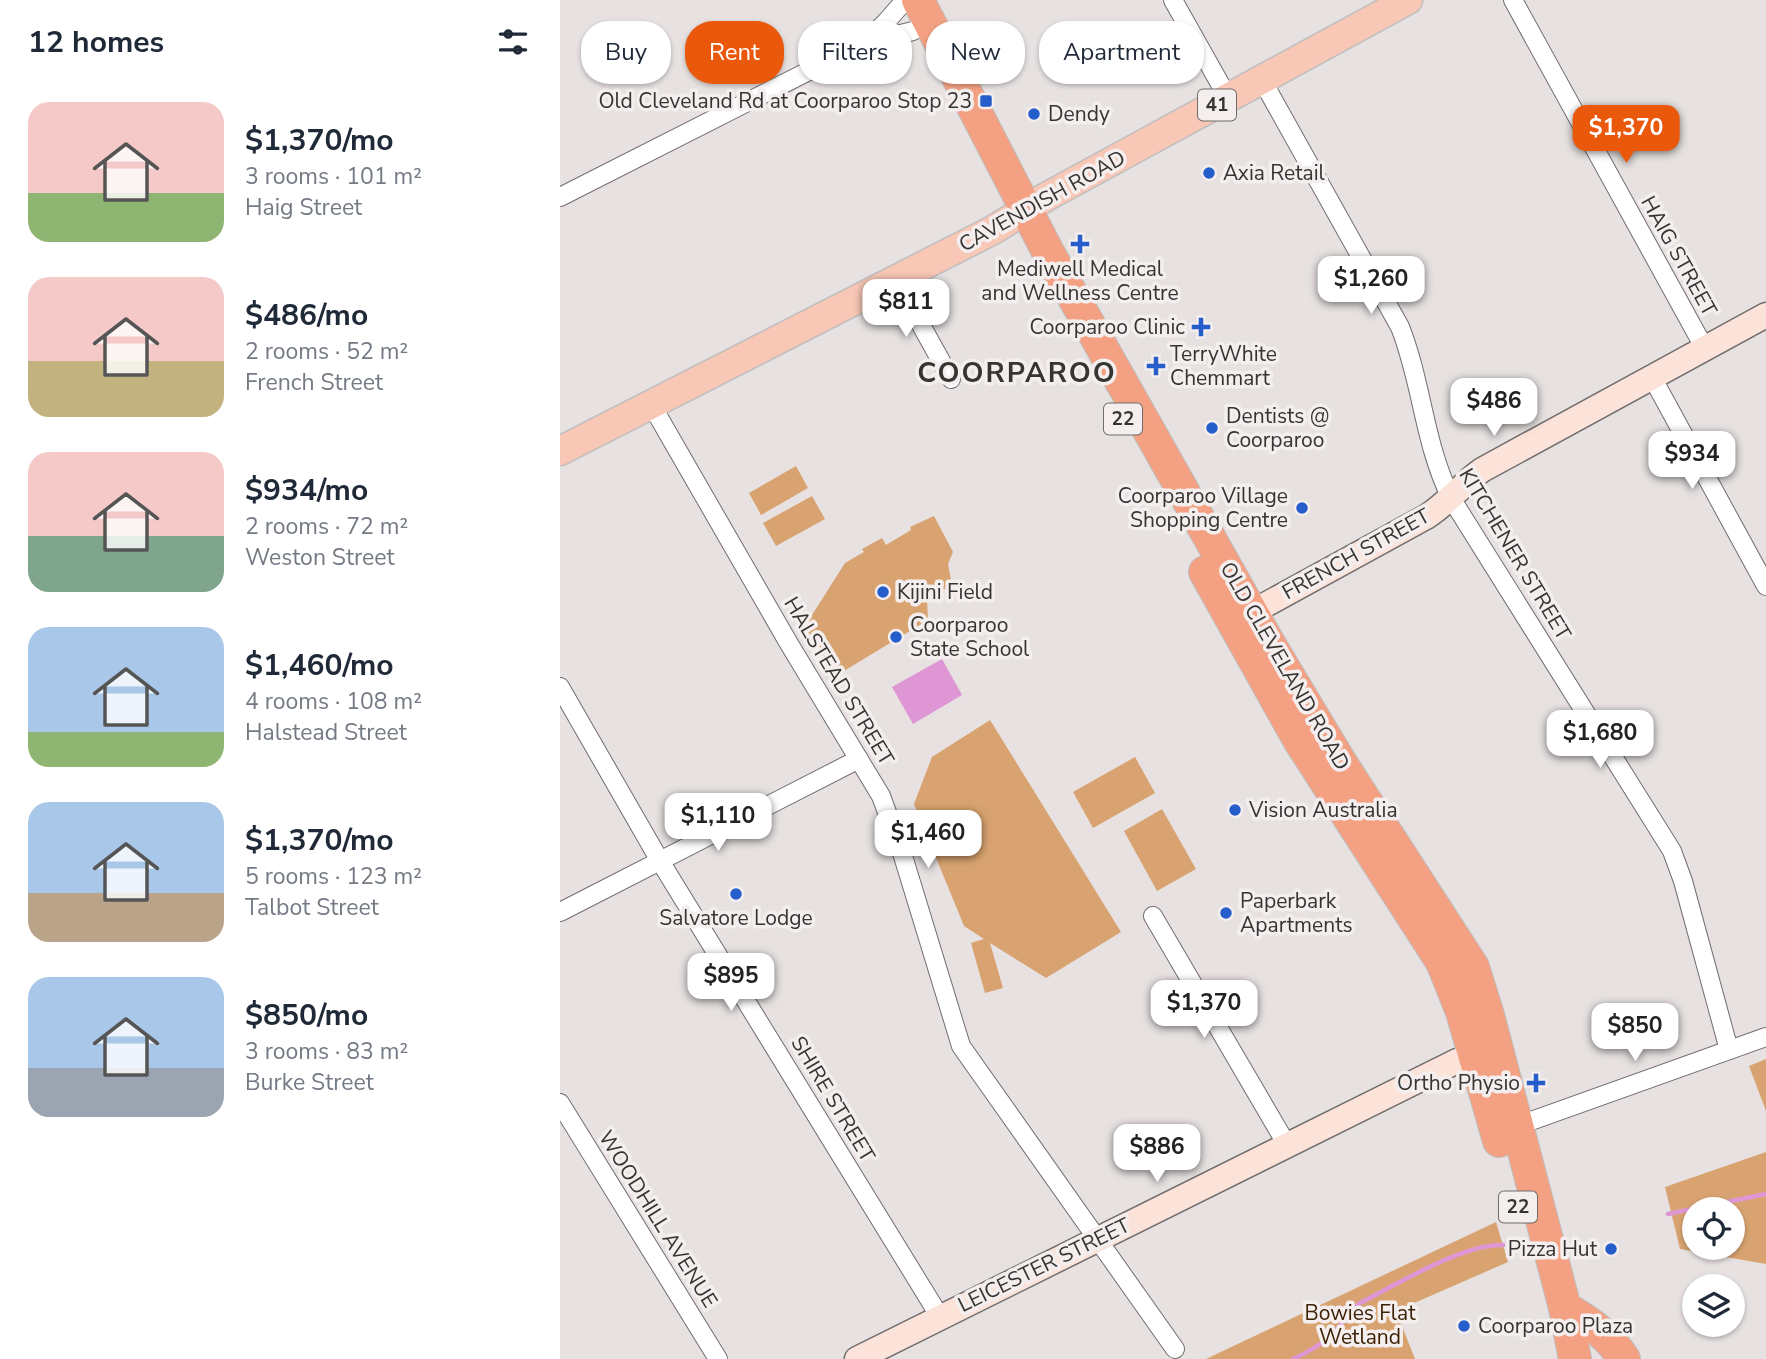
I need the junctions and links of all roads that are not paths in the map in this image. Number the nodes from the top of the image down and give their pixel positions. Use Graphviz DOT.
graph roads {
  1 [pos="1173,0"];
  2 [pos="1408,0"];
  3 [pos="1513,0"];
  4 [pos="907,9"];
  5 [pos="889,21"];
  6 [pos="892,21"];
  7 [pos="798,76"];
  8 [pos="1262,80"];
  9 [pos="1228,98"];
  10 [pos="560,197"];
  11 [pos="1017,214"];
  12 [pos="896,280"];
  13 [pos="1766,315"];
  14 [pos="1704,349"];
  15 [pos="1651,377"];
  16 [pos="951,379"];
  17 [pos="651,404"];
  18 [pos="560,451"];
  19 [pos="1451,498"];
  20 [pos="1766,586"];
  21 [pos="1242,617"];
  22 [pos="560,687"];
  23 [pos="859,760"];
  24 [pos="660,861"];
  25 [pos="560,912"];
  26 [pos="1153,916"];
  27 [pos="1766,1037"];
  28 [pos="1729,1050"];
  29 [pos="1486,1053"];
  30 [pos="560,1103"];
  31 [pos="1517,1126"];
  32 [pos="1287,1145"];
  33 [pos="1098,1239"];
  34 [pos="1565,1308"];
  35 [pos="940,1317"];
  36 [pos="1175,1349"];
  37 [pos="718,1359"];
  38 [pos="857,1359"];
  39 [pos="1556,1359"];
  40 [pos="1575,1359"];
  41 [pos="1590,1359"];
  42 [pos="1624,1359"];
  1 -- 9 [label="street"];
  2 -- 8 [label="main road, CAVENDISH ROAD / 41"];
  3 -- 14 [label="street, HAIG STREET"];
  4 -- 5 [label="street"];
  4 -- 6 [label="street"];
  4 -- 11 [label="highway, OLD CLEVELAND ROAD / 22"];
  7 -- 10 [label="street"];
  8 -- 9 [label="main road, CAVENDISH ROAD / 41"];
  8 -- 19 [label="street, KITCHENER STREET"];
  9 -- 11 [label="main road, CAVENDISH ROAD / 41"];
  11 -- 12 [label="main road, CAVENDISH ROAD / 41"];
  11 -- 21 [label="highway, OLD CLEVELAND ROAD / 22"];
  12 -- 16 [label="street"];
  12 -- 17 [label="main road, CAVENDISH ROAD / 41"];
  13 -- 14 [label="street, FRENCH STREET"];
  14 -- 15 [label="street, FRENCH STREET"];
  15 -- 19 [label="street, FRENCH STREET"];
  15 -- 20 [label="street"];
  17 -- 18 [label="main road, CAVENDISH ROAD / 41"];
  17 -- 23 [label="street, HALSTEAD STREET"];
  19 -- 21 [label="street, FRENCH STREET"];
  19 -- 28 [label="street, KITCHENER STREET"];
  21 -- 29 [label="highway, OLD CLEVELAND ROAD / 22"];
  22 -- 24 [label="street, SHIRE STREET"];
  23 -- 24 [label="street"];
  23 -- 33 [label="street, HALSTEAD STREET"];
  24 -- 25 [label="street"];
  24 -- 35 [label="street, SHIRE STREET"];
  26 -- 32 [label="street"];
  27 -- 28 [label="street"];
  28 -- 31 [label="street"];
  29 -- 31 [label="highway, OLD CLEVELAND ROAD / 22"];
  29 -- 32 [label="street, LEICESTER STREET"];
  29 -- 39 [label="highway, OLD CLEVELAND ROAD / 22"];
  30 -- 37 [label="street, WOODHILL AVENUE"];
  31 -- 34 [label="highway, OLD CLEVELAND ROAD / 22"];
  32 -- 33 [label="street, LEICESTER STREET"];
  33 -- 35 [label="street, LEICESTER STREET"];
  33 -- 36 [label="street, HALSTEAD STREET"];
  34 -- 40 [label="highway, OLD CLEVELAND ROAD / 22"];
  34 -- 42 [label="highway"];
  35 -- 38 [label="street, LEICESTER STREET"];
  39 -- 40 [label="street"];
  40 -- 41 [label="street"];
}
